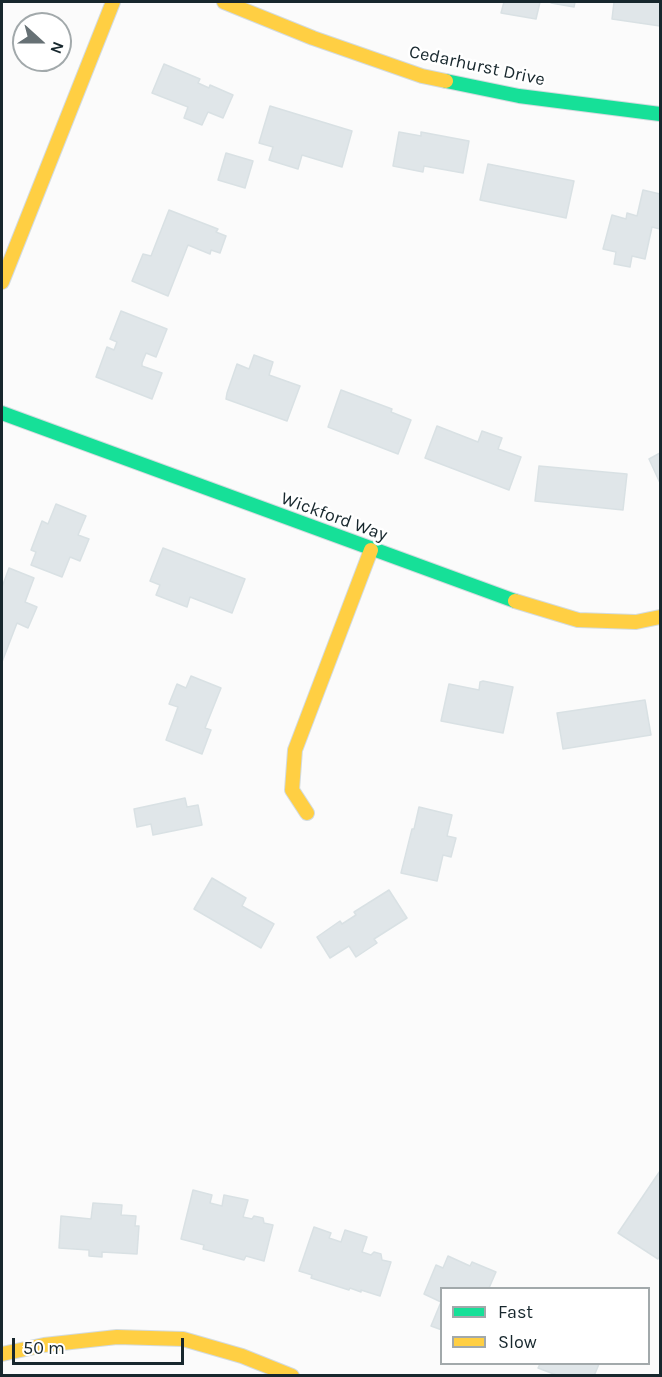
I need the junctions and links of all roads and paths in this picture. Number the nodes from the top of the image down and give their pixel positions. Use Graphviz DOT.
graph roads {
  1 [pos="113,2"];
  2 [pos="224,2"];
  3 [pos="660,114"];
  4 [pos="2,282"];
  5 [pos="2,413"];
  6 [pos="371,550"];
  7 [pos="660,617"];
  8 [pos="307,813"];
  9 [pos="2,1354"];
  10 [pos="292,1376"];
  1 -- 4 [label="street"];
  2 -- 3 [label="street, Cedarhurst Drive"];
  5 -- 6 [label="street, Wickford Way"];
  6 -- 7 [label="street, Wickford Way"];
  6 -- 8 [label="street"];
  9 -- 10 [label="street"];
}
